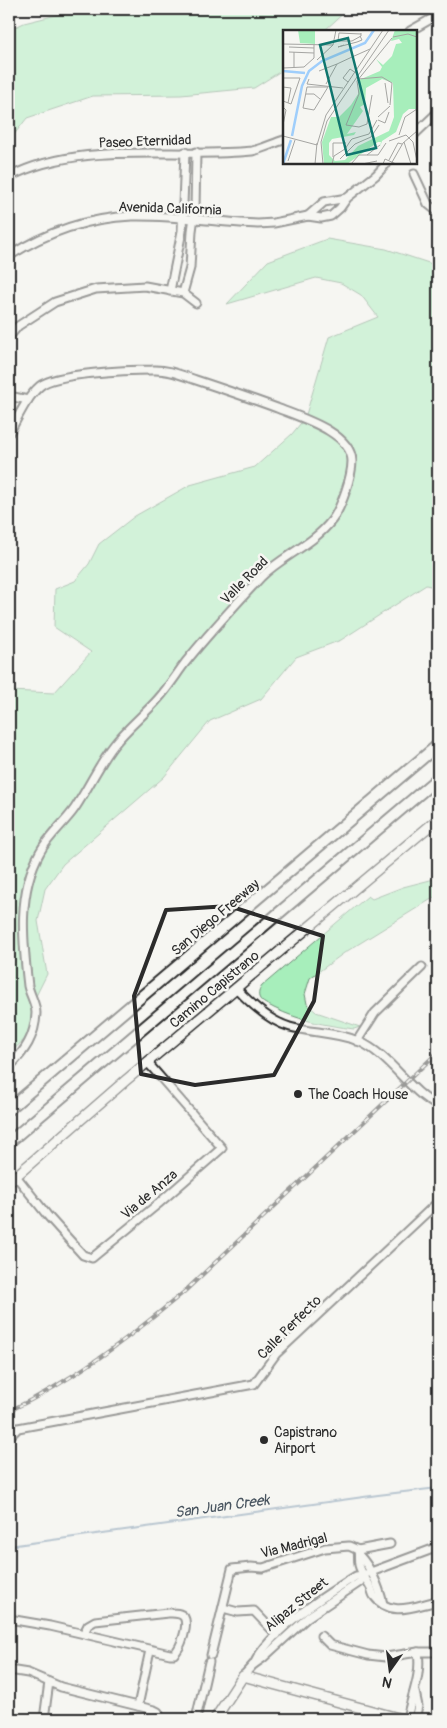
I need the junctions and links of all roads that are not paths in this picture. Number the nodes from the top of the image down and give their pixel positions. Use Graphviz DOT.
graph roads {
  1 [pos="438,15"];
  2 [pos="412,30"];
  3 [pos="438,112"];
  4 [pos="417,132"];
  5 [pos="283,140"];
  6 [pos="185,152"];
  7 [pos="196,152"];
  8 [pos="386,164"];
  9 [pos="414,174"];
  10 [pos="184,175"];
  11 [pos="196,176"];
  12 [pos="9,177"];
  13 [pos="347,198"];
  14 [pos="438,212"];
  15 [pos="308,216"];
  16 [pos="183,219"];
  17 [pos="194,220"];
  18 [pos="9,256"];
  19 [pos="176,265"];
  20 [pos="190,268"];
  21 [pos="170,291"];
  22 [pos="183,293"];
  23 [pos="196,303"];
  24 [pos="9,337"];
  25 [pos="9,396"];
  26 [pos="28,400"];
  27 [pos="9,433"];
  28 [pos="438,745"];
  29 [pos="438,778"];
  30 [pos="438,819"];
  31 [pos="422,967"];
  32 [pos="237,989"];
  33 [pos="357,1041"];
  34 [pos="148,1063"];
  35 [pos="9,1067"];
  36 [pos="438,1106"];
  37 [pos="9,1109"];
  38 [pos="9,1142"];
  39 [pos="12,1179"];
  40 [pos="438,1202"];
  41 [pos="12,1434"];
  42 [pos="390,1544"];
  43 [pos="438,1547"];
  44 [pos="358,1553"];
  45 [pos="371,1572"];
  46 [pos="363,1575"];
  47 [pos="438,1601"];
  48 [pos="384,1607"];
  49 [pos="223,1608"];
  50 [pos="9,1619"];
  51 [pos="84,1633"];
  52 [pos="277,1635"];
  53 [pos="321,1636"];
  54 [pos="150,1650"];
  55 [pos="418,1652"];
  56 [pos="438,1652"];
  57 [pos="254,1664"];
  58 [pos="9,1670"];
  59 [pos="243,1676"];
  60 [pos="49,1682"];
  61 [pos="414,1692"];
  62 [pos="138,1706"];
  63 [pos="44,1719"];
  64 [pos="161,1719"];
  65 [pos="196,1719"];
  66 [pos="215,1719"];
  67 [pos="402,1719"];
  68 [pos="407,1719"];
  69 [pos="415,1719"];
  1 -- 2 [label="street"];
  3 -- 4 [label="street"];
  5 -- 7 [label="street, Paseo Eternidad"];
  6 -- 7 [label="street, Paseo Eternidad"];
  6 -- 10 [label="street"];
  6 -- 12 [label="street, Paseo Eternidad"];
  7 -- 11 [label="street"];
  8 -- 13 [label="street, Avenida California"];
  9 -- 14 [label="street"];
  10 -- 11 [label="street"];
  10 -- 16 [label="street"];
  11 -- 17 [label="street"];
  13 -- 15 [label="street, Avenida California"];
  13 -- 15 [label="street, Avenida California"];
  15 -- 17 [label="street, Avenida California"];
  16 -- 17 [label="street, Avenida California"];
  16 -- 18 [label="street, Avenida California"];
  16 -- 19 [label="street"];
  17 -- 20 [label="street"];
  19 -- 20 [label="street"];
  19 -- 21 [label="street"];
  20 -- 22 [label="street"];
  21 -- 22 [label="street"];
  21 -- 24 [label="street"];
  22 -- 23 [label="street"];
  25 -- 26 [label="street"];
  26 -- 27 [label="street, Valle Road"];
  26 -- 35 [label="street, Valle Road"];
  28 -- 37 [label="highway, San Diego Freeway"];
  29 -- 38 [label="highway"];
  30 -- 32 [label="main road, Camino Capistrano"];
  31 -- 33 [label="street"];
  32 -- 33 [label="street"];
  32 -- 34 [label="main road, Camino Capistrano"];
  33 -- 36 [label="street"];
  34 -- 39 [label="main road, Camino Capistrano"];
  34 -- 39 [label="street, Via de Anza"];
  40 -- 41 [label="street, Calle Perfecto"];
  42 -- 44 [label="street, Via Madrigal"];
  43 -- 45 [label="street, Alipaz Street"];
  44 -- 45 [label="street"];
  44 -- 46 [label="street"];
  44 -- 49 [label="street, Via Madrigal"];
  45 -- 46 [label="street, Alipaz Street"];
  45 -- 48 [label="street"];
  46 -- 48 [label="street"];
  46 -- 52 [label="street, Alipaz Street"];
  46 -- 57 [label="street, Alipaz Street"];
  47 -- 48 [label="street"];
  49 -- 52 [label="street"];
  49 -- 65 [label="street, Via Madrigal"];
  50 -- 51 [label="street"];
  51 -- 54 [label="street"];
  51 -- 54 [label="street"];
  52 -- 57 [label="street, Alipaz Street"];
  53 -- 55 [label="street"];
  54 -- 62 [label="street"];
  55 -- 56 [label="street"];
  55 -- 61 [label="street"];
  57 -- 59 [label="street, Alipaz Street"];
  58 -- 60 [label="street"];
  59 -- 66 [label="main road, Alipaz Street"];
  59 -- 67 [label="main road"];
  60 -- 62 [label="street"];
  60 -- 63 [label="street"];
  61 -- 68 [label="street"];
  61 -- 69 [label="street"];
  62 -- 64 [label="street"];
}
